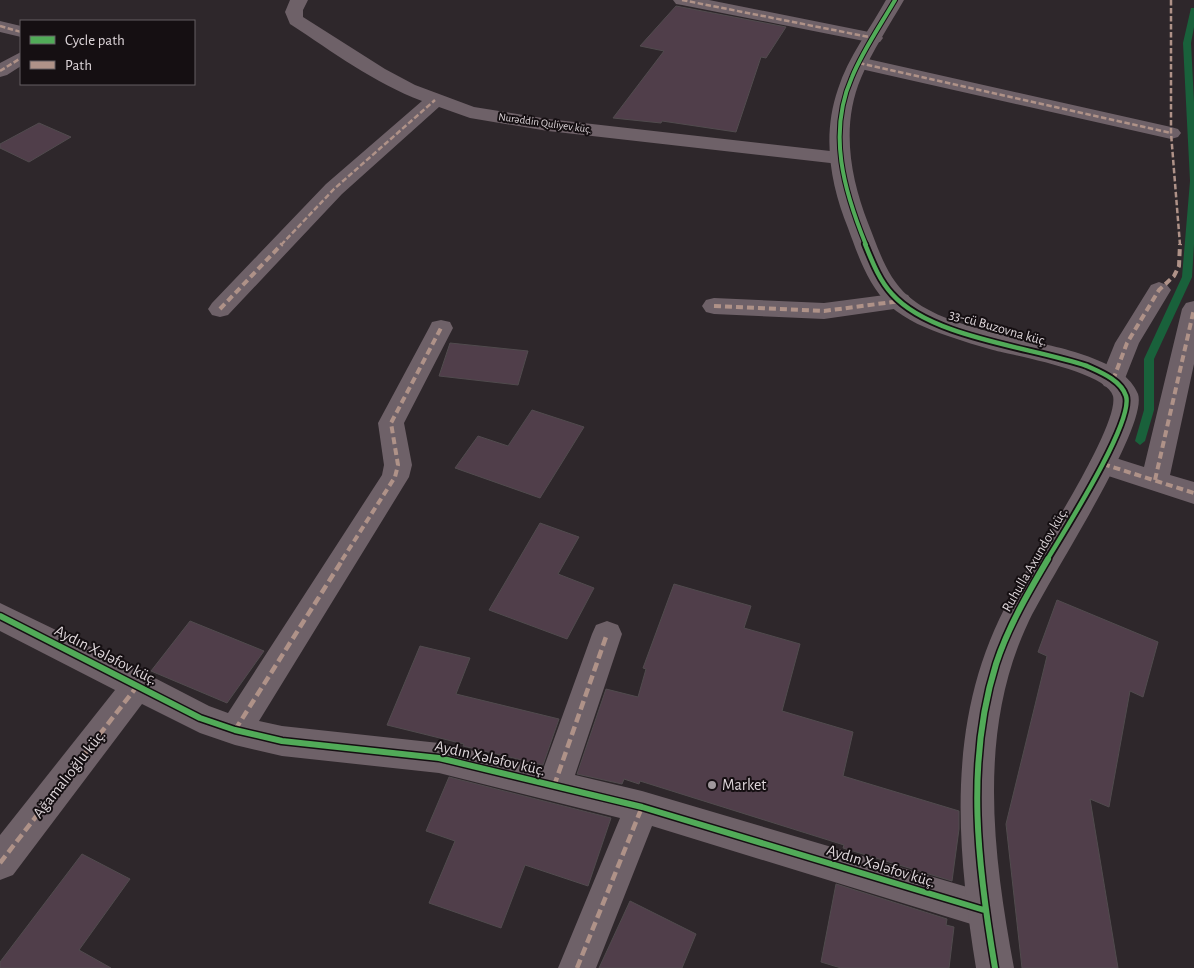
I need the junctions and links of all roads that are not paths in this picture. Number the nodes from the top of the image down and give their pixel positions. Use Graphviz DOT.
graph roads {
  1 [pos="299,0"];
  2 [pos="682,0"];
  3 [pos="895,0"];
  4 [pos="0,26"];
  5 [pos="20,32"];
  6 [pos="874,38"];
  7 [pos="20,59"];
  8 [pos="859,63"];
  9 [pos="0,72"];
  10 [pos="434,100"];
  11 [pos="1171,134"];
  12 [pos="839,158"];
  13 [pos="1159,290"];
  14 [pos="900,301"];
  15 [pos="714,306"];
  16 [pos="220,309"];
  17 [pos="1194,309"];
  18 [pos="440,328"];
  19 [pos="1113,380"];
  20 [pos="1102,464"];
  21 [pos="1155,480"];
  22 [pos="1194,493"];
  23 [pos="0,616"];
  24 [pos="608,634"];
  25 [pos="138,685"];
  26 [pos="235,730"];
  27 [pos="554,786"];
  28 [pos="642,807"];
  29 [pos="0,863"];
  30 [pos="984,910"];
  31 [pos="577,968"];
  32 [pos="995,968"];
  1 -- 10 [label="street, Nurəddin Quliyev küç."];
  2 -- 6 [label="street"];
  3 -- 6 [label="street, 33-cü Buzovna küç."];
  4 -- 5 [label="street"];
  6 -- 8 [label="street, 33-cü Buzovna küç."];
  7 -- 9 [label="street"];
  8 -- 11 [label="street"];
  8 -- 12 [label="street, 33-cü Buzovna küç."];
  10 -- 12 [label="street, Nurəddin Quliyev küç."];
  10 -- 16 [label="street"];
  12 -- 14 [label="street, 33-cü Buzovna küç."];
  13 -- 19 [label="street"];
  14 -- 15 [label="street"];
  14 -- 19 [label="street, 33-cü Buzovna küç."];
  17 -- 21 [label="street"];
  18 -- 26 [label="street"];
  19 -- 20 [label="street, 33-cü Buzovna küç."];
  20 -- 21 [label="street"];
  20 -- 30 [label="street, Ruhulla Axundov küç."];
  21 -- 22 [label="street"];
  23 -- 25 [label="street, Aydın Xələfov küç."];
  24 -- 27 [label="street"];
  25 -- 26 [label="street, Aydın Xələfov küç."];
  25 -- 29 [label="street, Ağamalıoğlu küç."];
  26 -- 27 [label="street, Aydın Xələfov küç."];
  27 -- 28 [label="street, Aydın Xələfov küç."];
  28 -- 30 [label="street, Aydın Xələfov küç."];
  28 -- 31 [label="street"];
  30 -- 32 [label="street, Ruhulla Axundov küç."];
}
